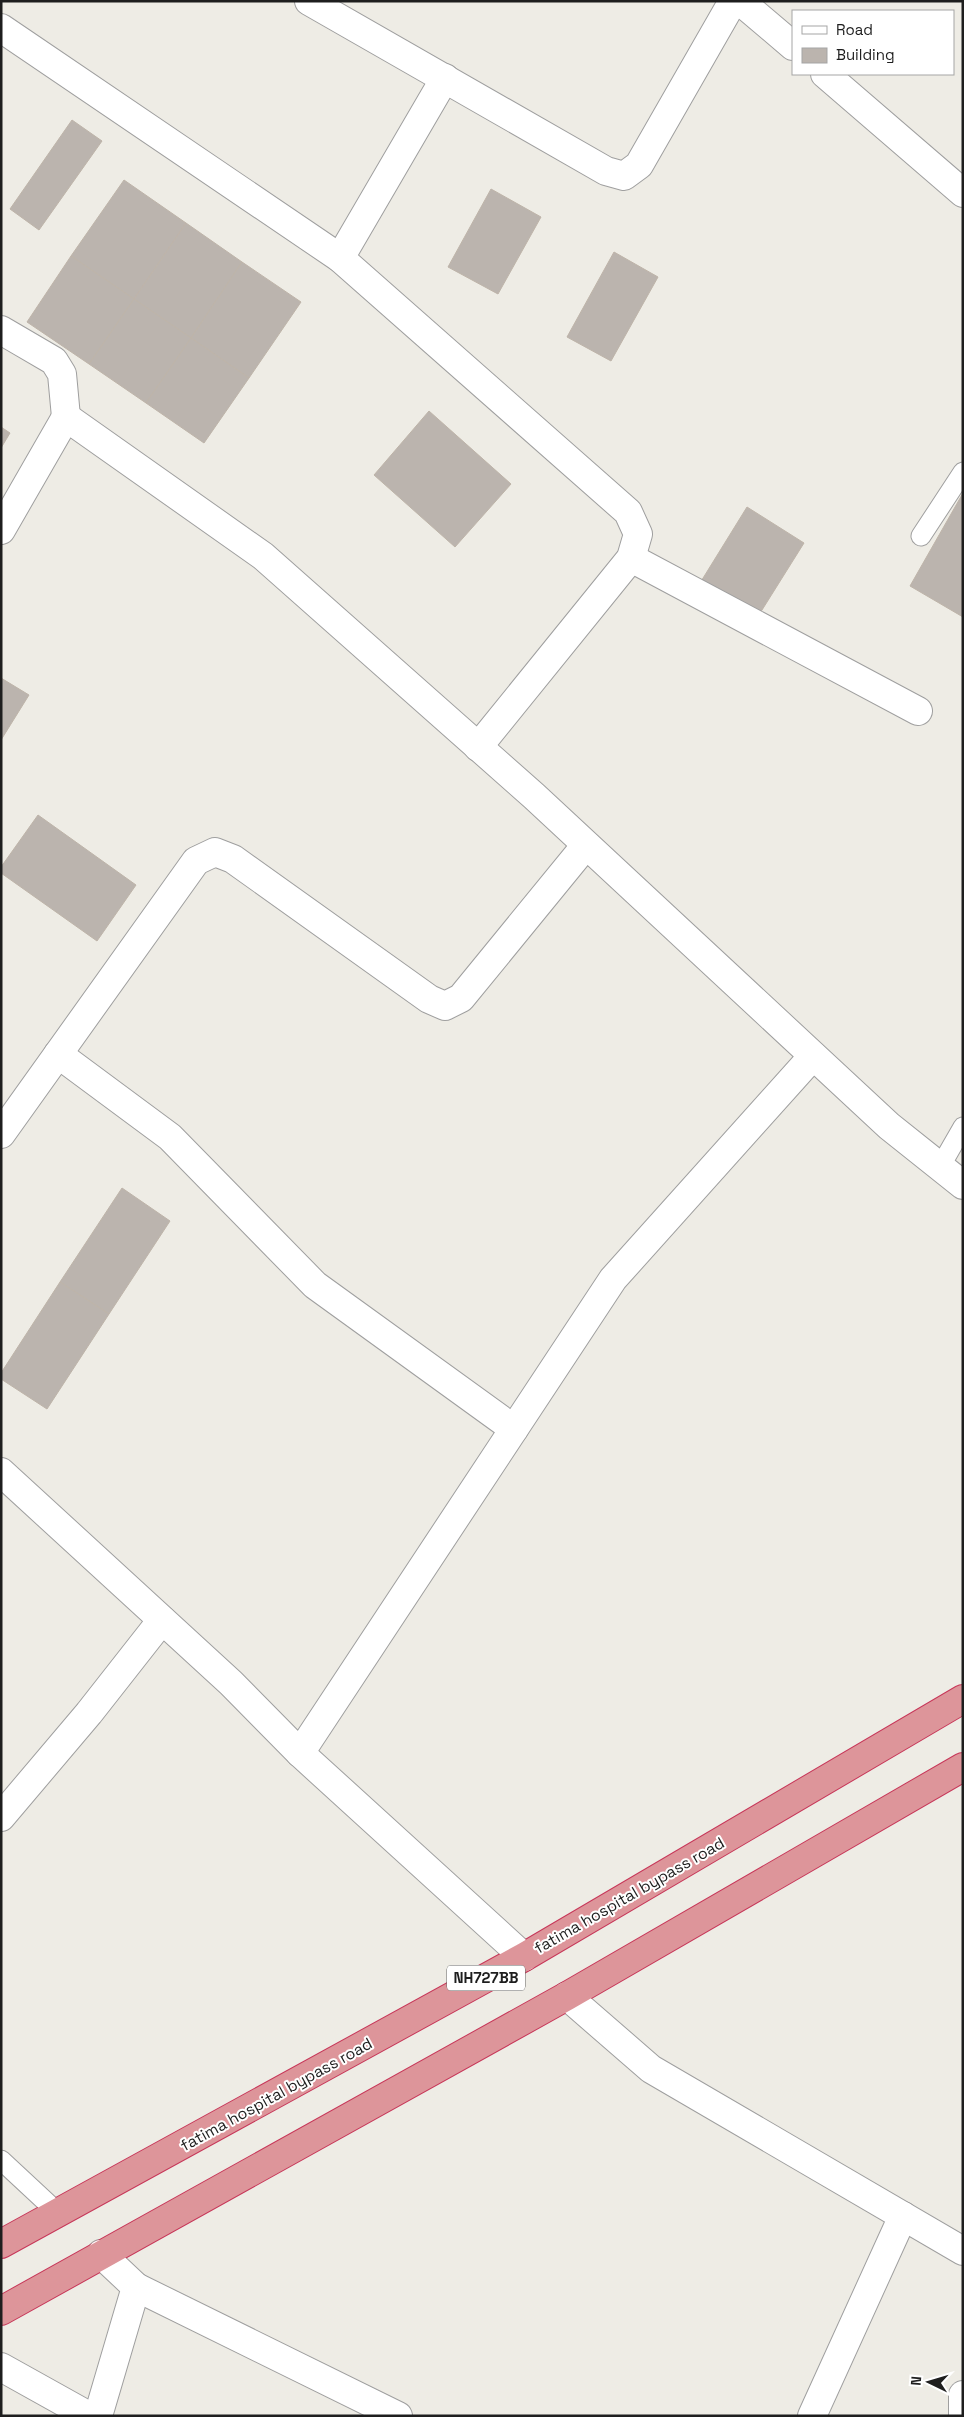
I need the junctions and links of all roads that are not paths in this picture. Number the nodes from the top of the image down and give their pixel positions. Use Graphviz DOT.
graph roads {
  1 [pos="309,1"];
  2 [pos="733,1"];
  3 [pos="740,1"];
  4 [pos="1,28"];
  5 [pos="792,45"];
  6 [pos="825,75"];
  7 [pos="445,78"];
  8 [pos="963,193"];
  9 [pos="340,258"];
  10 [pos="1,330"];
  11 [pos="66,417"];
  12 [pos="963,472"];
  13 [pos="1,530"];
  14 [pos="921,536"];
  15 [pos="631,558"];
  16 [pos="918,711"];
  17 [pos="478,747"];
  18 [pos="586,845"];
  19 [pos="58,1054"];
  20 [pos="813,1056"];
  21 [pos="963,1127"];
  22 [pos="1,1134"];
  23 [pos="940,1167"];
  24 [pos="963,1185"];
  25 [pos="514,1429"];
  26 [pos="1,1472"];
  27 [pos="162,1620"];
  28 [pos="963,1699"];
  29 [pos="300,1753"];
  30 [pos="963,1767"];
  31 [pos="1,1817"];
  32 [pos="524,1957"];
  33 [pos="567,1996"];
  34 [pos="1,2160"];
  35 [pos="58,2213"];
  36 [pos="903,2216"];
  37 [pos="1,2244"];
  38 [pos="963,2251"];
  39 [pos="101,2254"];
  40 [pos="136,2287"];
  41 [pos="1,2311"];
  42 [pos="1,2367"];
  43 [pos="963,2395"];
  44 [pos="89,2416"];
  45 [pos="98,2416"];
  46 [pos="398,2416"];
  47 [pos="812,2416"];
  48 [pos="963,2416"];
  1 -- 7 [label="street"];
  2 -- 7 [label="street"];
  3 -- 5 [label="street"];
  4 -- 9 [label="street"];
  6 -- 8 [label="street"];
  7 -- 9 [label="street"];
  9 -- 15 [label="street"];
  10 -- 11 [label="street"];
  11 -- 13 [label="street"];
  11 -- 17 [label="street"];
  12 -- 14 [label="lane"];
  15 -- 16 [label="street"];
  15 -- 17 [label="street"];
  17 -- 18 [label="street"];
  18 -- 19 [label="street"];
  18 -- 20 [label="street"];
  19 -- 22 [label="street"];
  19 -- 25 [label="street"];
  20 -- 23 [label="street"];
  20 -- 25 [label="street"];
  21 -- 23 [label="lane"];
  23 -- 24 [label="street"];
  25 -- 29 [label="street"];
  26 -- 27 [label="street"];
  27 -- 29 [label="street"];
  27 -- 31 [label="street"];
  28 -- 32 [label="highway, fatima hospital bypass road / NH727BB"];
  29 -- 32 [label="street"];
  30 -- 33 [label="highway"];
  32 -- 35 [label="highway, fatima hospital bypass road / NH727BB"];
  33 -- 36 [label="street"];
  33 -- 39 [label="highway"];
  34 -- 35 [label="lane"];
  35 -- 37 [label="highway, fatima hospital bypass road / NH727BB"];
  36 -- 38 [label="street"];
  36 -- 47 [label="street"];
  39 -- 40 [label="street"];
  39 -- 41 [label="highway"];
  40 -- 45 [label="street"];
  40 -- 46 [label="street"];
  42 -- 44 [label="street"];
  43 -- 48 [label="street"];
}
